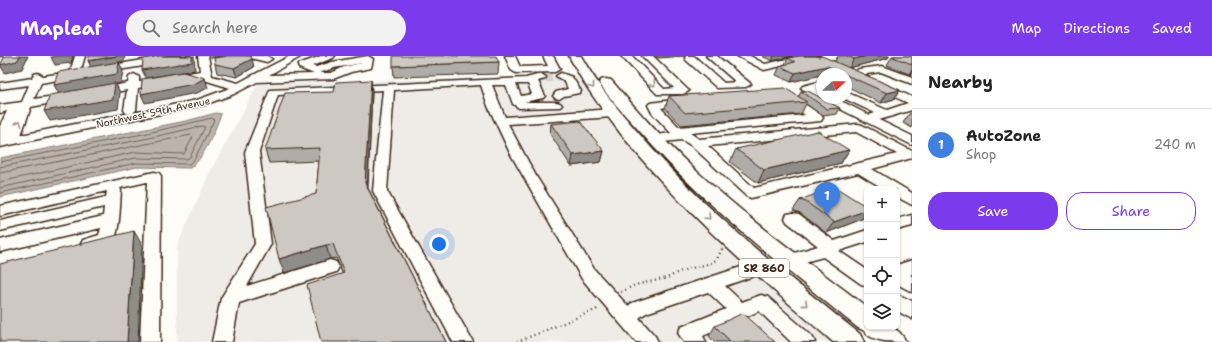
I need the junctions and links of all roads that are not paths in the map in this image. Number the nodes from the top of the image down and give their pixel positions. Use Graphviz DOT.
graph roads {
  1 [pos="80,56"];
  2 [pos="163,56"];
  3 [pos="185,56"];
  4 [pos="251,56"];
  5 [pos="294,56"];
  6 [pos="330,56"];
  7 [pos="510,56"];
  8 [pos="548,56"];
  9 [pos="575,56"];
  10 [pos="588,56"];
  11 [pos="626,56"];
  12 [pos="647,56"];
  13 [pos="710,56"];
  14 [pos="742,56"];
  15 [pos="690,58"];
  16 [pos="820,58"];
  17 [pos="267,59"];
  18 [pos="136,60"];
  19 [pos="206,64"];
  20 [pos="80,72"];
  21 [pos="864,72"];
  22 [pos="313,74"];
  23 [pos="333,76"];
  24 [pos="352,76"];
  25 [pos="561,76"];
  26 [pos="32,79"];
  27 [pos="255,79"];
  28 [pos="912,81"];
  29 [pos="0,82"];
  30 [pos="485,82"];
  31 [pos="13,84"];
  32 [pos="0,86"];
  33 [pos="133,86"];
  34 [pos="816,86"];
  35 [pos="240,87"];
  36 [pos="389,87"];
  37 [pos="514,90"];
  38 [pos="912,90"];
  39 [pos="816,93"];
  40 [pos="775,94"];
  41 [pos="912,95"];
  42 [pos="852,98"];
  43 [pos="700,100"];
  44 [pos="912,101"];
  45 [pos="838,104"];
  46 [pos="21,106"];
  47 [pos="912,106"];
  48 [pos="0,109"];
  49 [pos="130,110"];
  50 [pos="613,113"];
  51 [pos="886,114"];
  52 [pos="869,119"];
  53 [pos="501,121"];
  54 [pos="680,133"];
  55 [pos="654,139"];
  56 [pos="4,141"];
  57 [pos="912,141"];
  58 [pos="697,143"];
  59 [pos="860,168"];
  60 [pos="684,170"];
  61 [pos="889,186"];
  62 [pos="114,192"];
  63 [pos="900,193"];
  64 [pos="912,200"];
  65 [pos="0,211"];
  66 [pos="793,218"];
  67 [pos="110,220"];
  68 [pos="912,220"];
  69 [pos="900,225"];
  70 [pos="0,226"];
  71 [pos="864,237"];
  72 [pos="0,246"];
  73 [pos="76,247"];
  74 [pos="829,249"];
  75 [pos="790,260"];
  76 [pos="762,266"];
  77 [pos="912,266"];
  78 [pos="330,267"];
  79 [pos="900,272"];
  80 [pos="900,276"];
  81 [pos="864,277"];
  82 [pos="710,283"];
  83 [pos="912,285"];
  84 [pos="230,298"];
  85 [pos="900,302"];
  86 [pos="912,311"];
  87 [pos="739,312"];
  88 [pos="626,317"];
  89 [pos="864,319"];
  90 [pos="878,330"];
  91 [pos="150,342"];
  92 [pos="222,342"];
  93 [pos="463,342"];
  94 [pos="648,342"];
  95 [pos="696,342"];
  96 [pos="805,342"];
  97 [pos="850,342"];
  98 [pos="893,342"];
  1 -- 20 [label="street"];
  2 -- 18 [label="street"];
  3 -- 18 [label="street"];
  4 -- 17 [label="street"];
  5 -- 27 [label="street, Northwest 59th Avenue"];
  6 -- 22 [label="street"];
  7 -- 8 [label="street"];
  9 -- 50 [label="main road, SR 860, one-way"];
  10 -- 55 [label="main road, SR 860"];
  11 -- 12 [label="street, one-way"];
  13 -- 15 [label="street"];
  14 -- 16 [label="street"];
  18 -- 20 [label="street"];
  18 -- 33 [label="street"];
  19 -- 33 [label="street"];
  19 -- 35 [label="street"];
  20 -- 26 [label="street"];
  21 -- 28 [label="street"];
  21 -- 38 [label="street"];
  21 -- 41 [label="street"];
  21 -- 44 [label="street"];
  22 -- 23 [label="street"];
  22 -- 23 [label="street"];
  22 -- 27 [label="street"];
  23 -- 24 [label="street"];
  25 -- 37 [label="street"];
  26 -- 29 [label="street"];
  26 -- 31 [label="street"];
  26 -- 46 [label="street"];
  27 -- 35 [label="street, Northwest 59th Avenue"];
  30 -- 36 [label="street"];
  30 -- 37 [label="street"];
  30 -- 53 [label="street"];
  31 -- 32 [label="street"];
  31 -- 48 [label="street"];
  33 -- 46 [label="street"];
  33 -- 49 [label="street"];
  34 -- 39 [label="street"];
  35 -- 56 [label="street, Northwest 59th Avenue"];
  36 -- 84 [label="street"];
  36 -- 93 [label="street"];
  37 -- 37 [label="street"];
  40 -- 54 [label="street"];
  42 -- 51 [label="street"];
  43 -- 54 [label="street"];
  45 -- 52 [label="street"];
  46 -- 48 [label="street"];
  46 -- 56 [label="street"];
  47 -- 51 [label="street"];
  50 -- 53 [label="street"];
  50 -- 60 [label="main road"];
  50 -- 76 [label="main road, SR 860, one-way"];
  51 -- 52 [label="street"];
  52 -- 57 [label="street"];
  53 -- 88 [label="street"];
  54 -- 55 [label="street"];
  54 -- 58 [label="street"];
  55 -- 60 [label="main road, SR 860"];
  58 -- 59 [label="street"];
  58 -- 59 [label="street"];
  59 -- 61 [label="street"];
  60 -- 75 [label="main road, SR 860"];
  62 -- 65 [label="street"];
  62 -- 67 [label="street"];
  62 -- 70 [label="street"];
  62 -- 91 [label="street"];
  63 -- 64 [label="street"];
  66 -- 74 [label="street"];
  67 -- 72 [label="street"];
  67 -- 73 [label="street"];
  68 -- 69 [label="street"];
  71 -- 74 [label="street"];
  74 -- 75 [label="street"];
  74 -- 81 [label="street"];
  75 -- 89 [label="main road, SR 860"];
  76 -- 82 [label="street"];
  76 -- 97 [label="main road, SR 860, one-way"];
  77 -- 79 [label="street"];
  78 -- 84 [label="street"];
  80 -- 83 [label="street"];
  82 -- 87 [label="street"];
  82 -- 88 [label="street"];
  84 -- 92 [label="street"];
  85 -- 86 [label="street"];
  87 -- 95 [label="street"];
  87 -- 96 [label="street"];
  88 -- 94 [label="street"];
  90 -- 98 [label="main road"];
}
